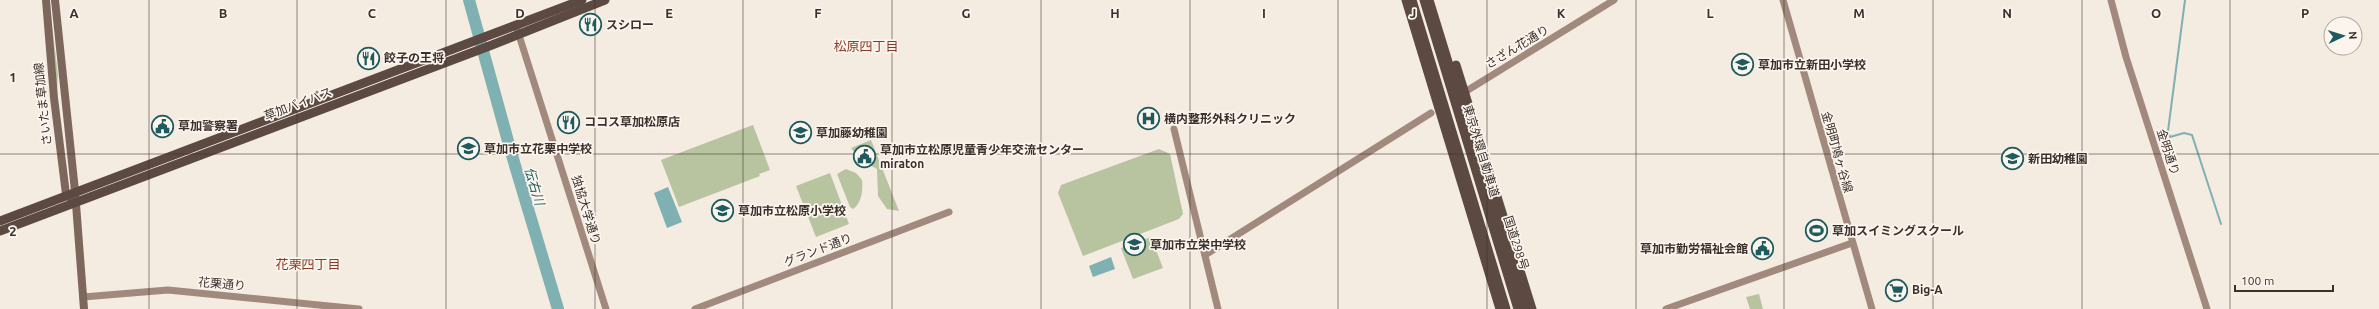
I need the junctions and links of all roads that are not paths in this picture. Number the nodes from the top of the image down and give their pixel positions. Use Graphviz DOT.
graph roads {
  1 [pos="46,0"];
  2 [pos="55,0"];
  3 [pos="582,0"];
  4 [pos="605,0"];
  5 [pos="1406,0"];
  6 [pos="1412,0"];
  7 [pos="1424,0"];
  8 [pos="1429,0"];
  9 [pos="1614,0"];
  10 [pos="1783,0"];
  11 [pos="2111,0"];
  12 [pos="516,25"];
  13 [pos="519,35"];
  14 [pos="1429,80"];
  15 [pos="1470,88"];
  16 [pos="1431,113"];
  17 [pos="1174,130"];
  18 [pos="75,191"];
  19 [pos="66,194"];
  20 [pos="75,202"];
  21 [pos="949,212"];
  22 [pos="0,220"];
  23 [pos="0,231"];
  24 [pos="1852,243"];
  25 [pos="1205,255"];
  26 [pos="83,297"];
  27 [pos="84,309"];
  28 [pos="359,309"];
  29 [pos="606,309"];
  30 [pos="694,309"];
  31 [pos="1218,309"];
  32 [pos="1495,309"];
  33 [pos="1500,309"];
  34 [pos="1506,309"];
  35 [pos="1518,309"];
  36 [pos="1524,309"];
  37 [pos="1532,309"];
  38 [pos="1666,309"];
  39 [pos="1872,309"];
  40 [pos="2207,309"];
  1 -- 19 [label="main road, さいたま草加線"];
  2 -- 18 [label="main road, さいたま草加線"];
  3 -- 12 [label="highway, 草加バイパス"];
  4 -- 13 [label="highway, 草加バイパス"];
  5 -- 14 [label="highway"];
  6 -- 34 [label="highway, 東京外環自動車道, bridge"];
  7 -- 35 [label="highway, 東京外環自動車道, bridge"];
  8 -- 36 [label="highway, 国道298号"];
  8 -- 37 [label="highway, bridge"];
  9 -- 15 [label="street, さざん花通り"];
  10 -- 24 [label="street, 金明町鳩ヶ谷線"];
  11 -- 40 [label="street, 金明通り"];
  12 -- 13 [label="street, 独協大学通り"];
  12 -- 18 [label="highway, 草加バイパス"];
  13 -- 20 [label="highway, 草加バイパス"];
  13 -- 29 [label="street, 独協大学通り"];
  14 -- 32 [label="highway"];
  14 -- 33 [label="highway"];
  16 -- 25 [label="street"];
  17 -- 25 [label="street"];
  18 -- 19 [label="highway, 草加バイパス"];
  18 -- 20 [label="main road, さいたま草加線"];
  19 -- 20 [label="main road"];
  19 -- 22 [label="highway, 草加バイパス"];
  20 -- 23 [label="highway, 草加バイパス"];
  20 -- 26 [label="main road, さいたま草加線"];
  21 -- 30 [label="street, グランド通り"];
  24 -- 38 [label="street"];
  24 -- 39 [label="street, 金明町鳩ヶ谷線"];
  25 -- 31 [label="street"];
  26 -- 27 [label="main road, さいたま草加線"];
  26 -- 28 [label="street, 花栗通り"];
}
